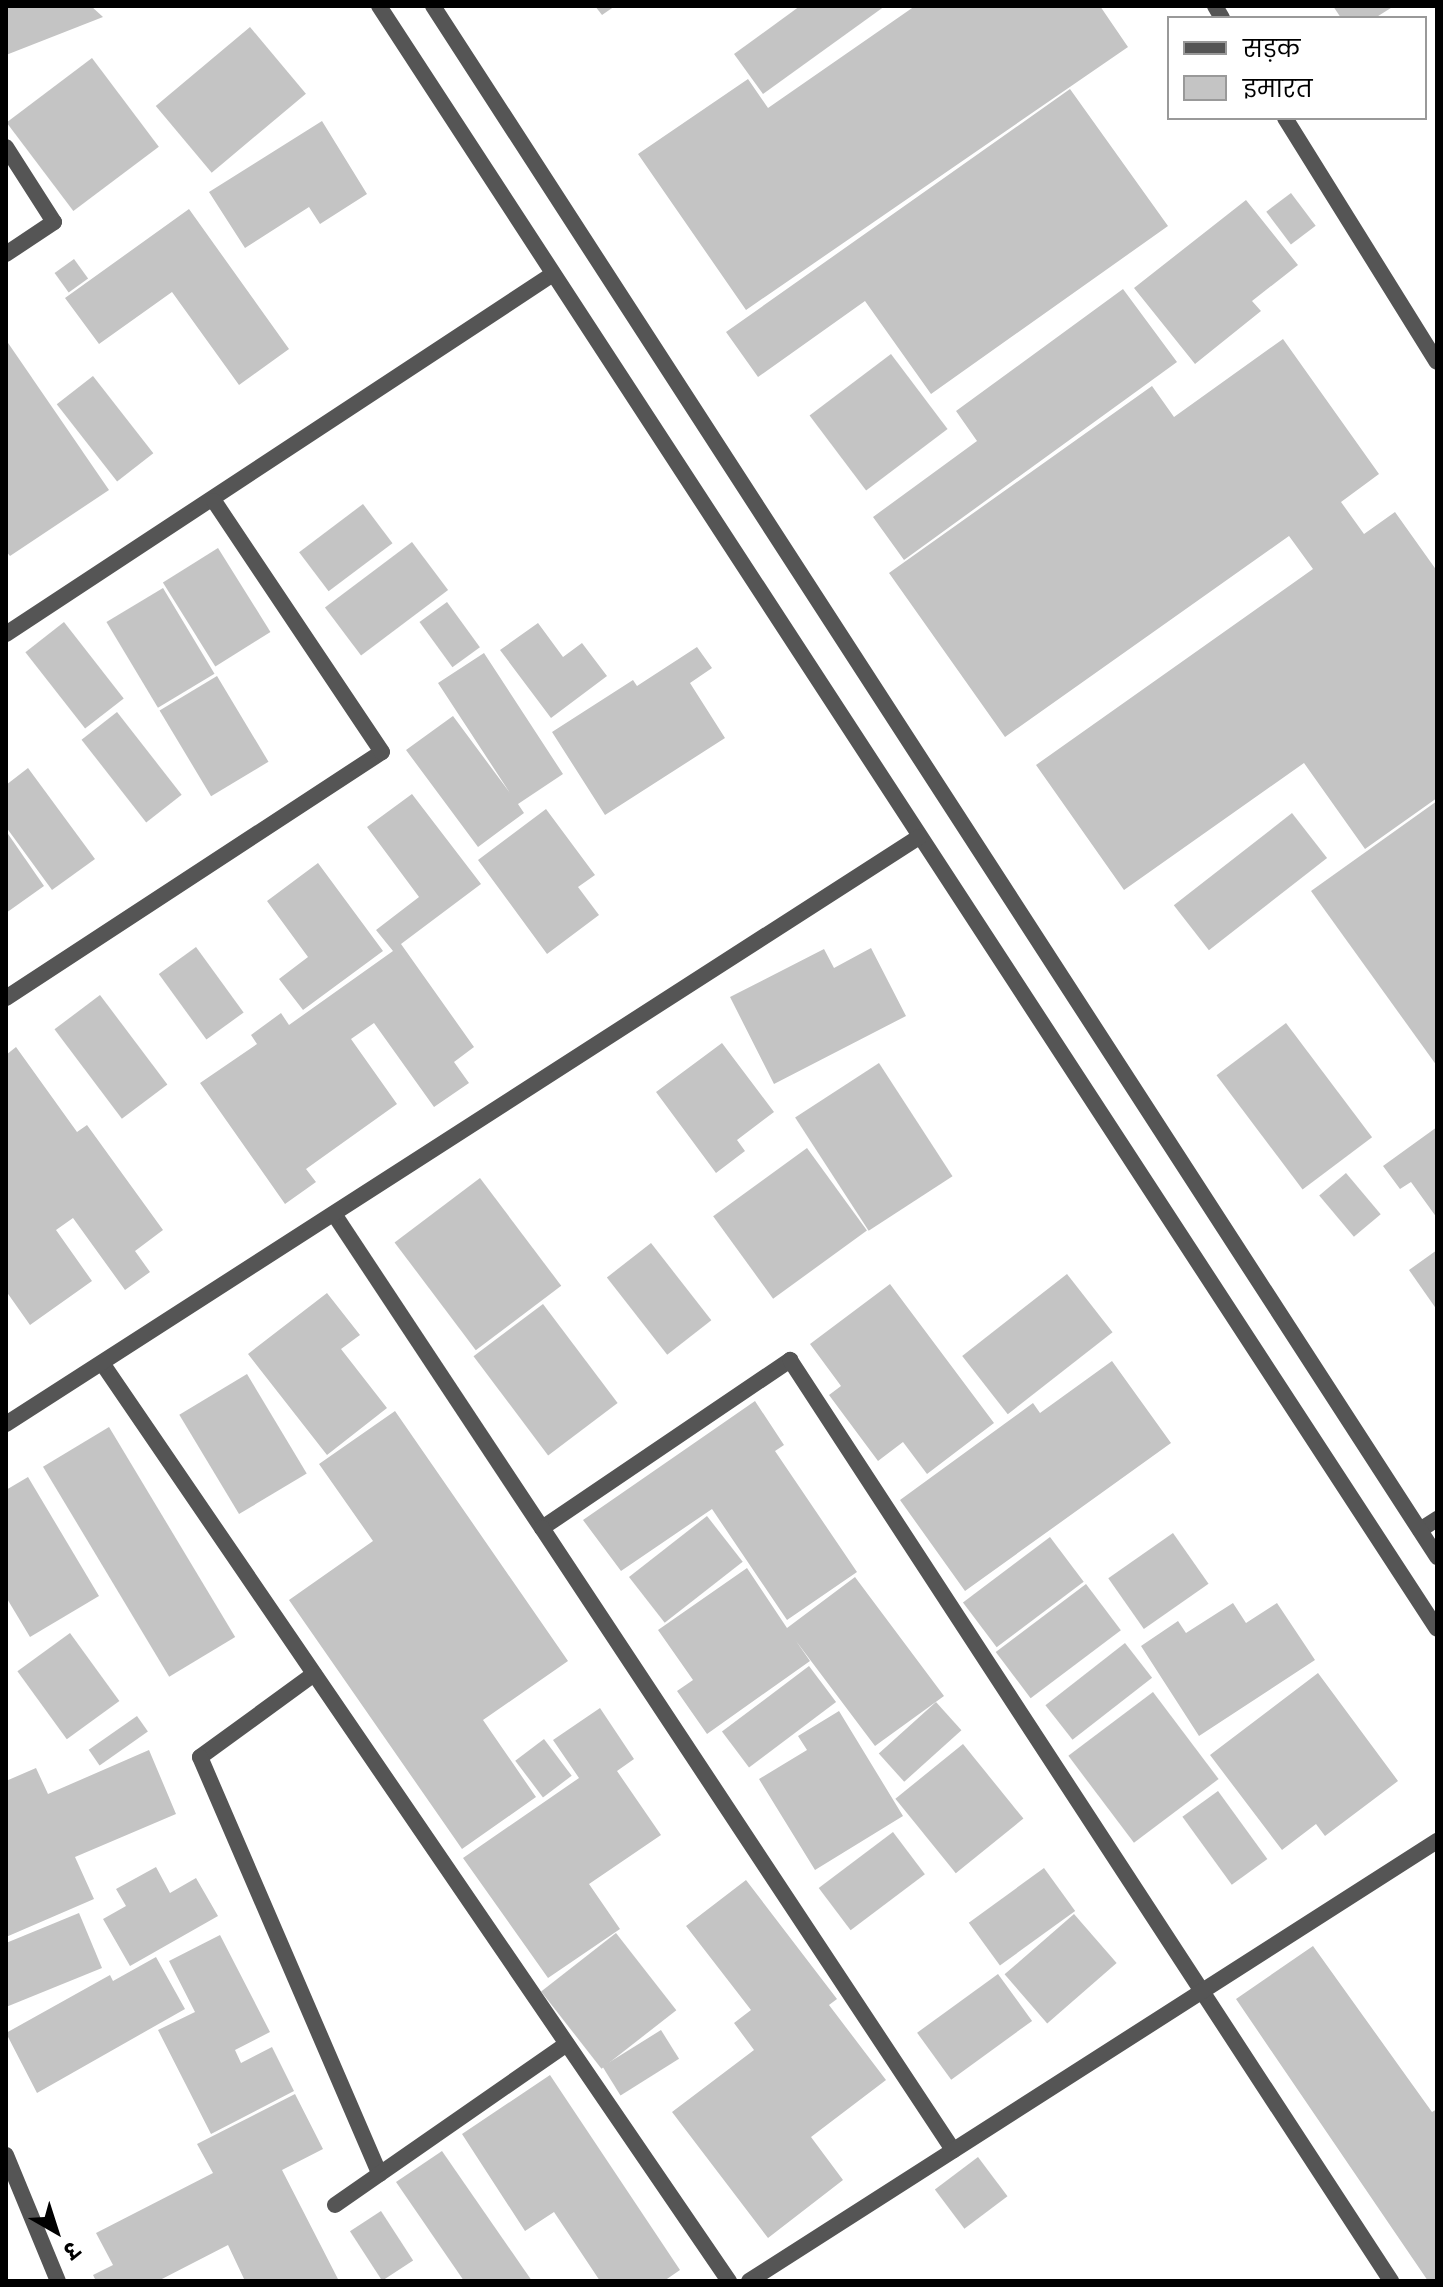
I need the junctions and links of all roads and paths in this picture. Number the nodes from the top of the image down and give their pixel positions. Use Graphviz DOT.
graph roads {
  1 [pos="379,6"];
  2 [pos="433,6"];
  3 [pos="1286,120"];
  4 [pos="6,147"];
  5 [pos="6,254"];
  6 [pos="553,274"];
  7 [pos="1437,362"];
  8 [pos="214,501"];
  9 [pos="6,634"];
  10 [pos="919,837"];
  11 [pos="6,998"];
  12 [pos="334,1214"];
  13 [pos="102,1363"];
  14 [pos="6,1424"];
  15 [pos="1437,1519"];
  16 [pos="542,1528"];
  17 [pos="1420,1530"];
  18 [pos="1437,1557"];
  19 [pos="1437,1629"];
  20 [pos="314,1674"];
  21 [pos="1437,1841"];
  22 [pos="1204,1990"];
  23 [pos="567,2044"];
  24 [pos="953,2150"];
  25 [pos="6,2155"];
  26 [pos="380,2174"];
  27 [pos="335,2205"];
  28 [pos="58,2281"];
  29 [pos="729,2281"];
  30 [pos="749,2281"];
  31 [pos="1391,2281"];
  1 -- 6 [label="street"];
  2 -- 17 [label="street"];
  3 -- 7 [label="street"];
  4 -- 5 [label="street"];
  6 -- 8 [label="street"];
  6 -- 10 [label="street"];
  8 -- 9 [label="street"];
  8 -- 11 [label="street"];
  10 -- 12 [label="street"];
  10 -- 19 [label="street"];
  12 -- 13 [label="street"];
  12 -- 16 [label="street"];
  13 -- 14 [label="street"];
  13 -- 20 [label="street"];
  15 -- 17 [label="street"];
  16 -- 22 [label="street"];
  16 -- 24 [label="street"];
  17 -- 18 [label="street"];
  20 -- 23 [label="street"];
  20 -- 26 [label="street"];
  21 -- 22 [label="street"];
  22 -- 24 [label="street"];
  22 -- 31 [label="street"];
  23 -- 26 [label="street"];
  23 -- 29 [label="street"];
  24 -- 30 [label="street"];
  25 -- 28 [label="street"];
  26 -- 27 [label="street"];
}
